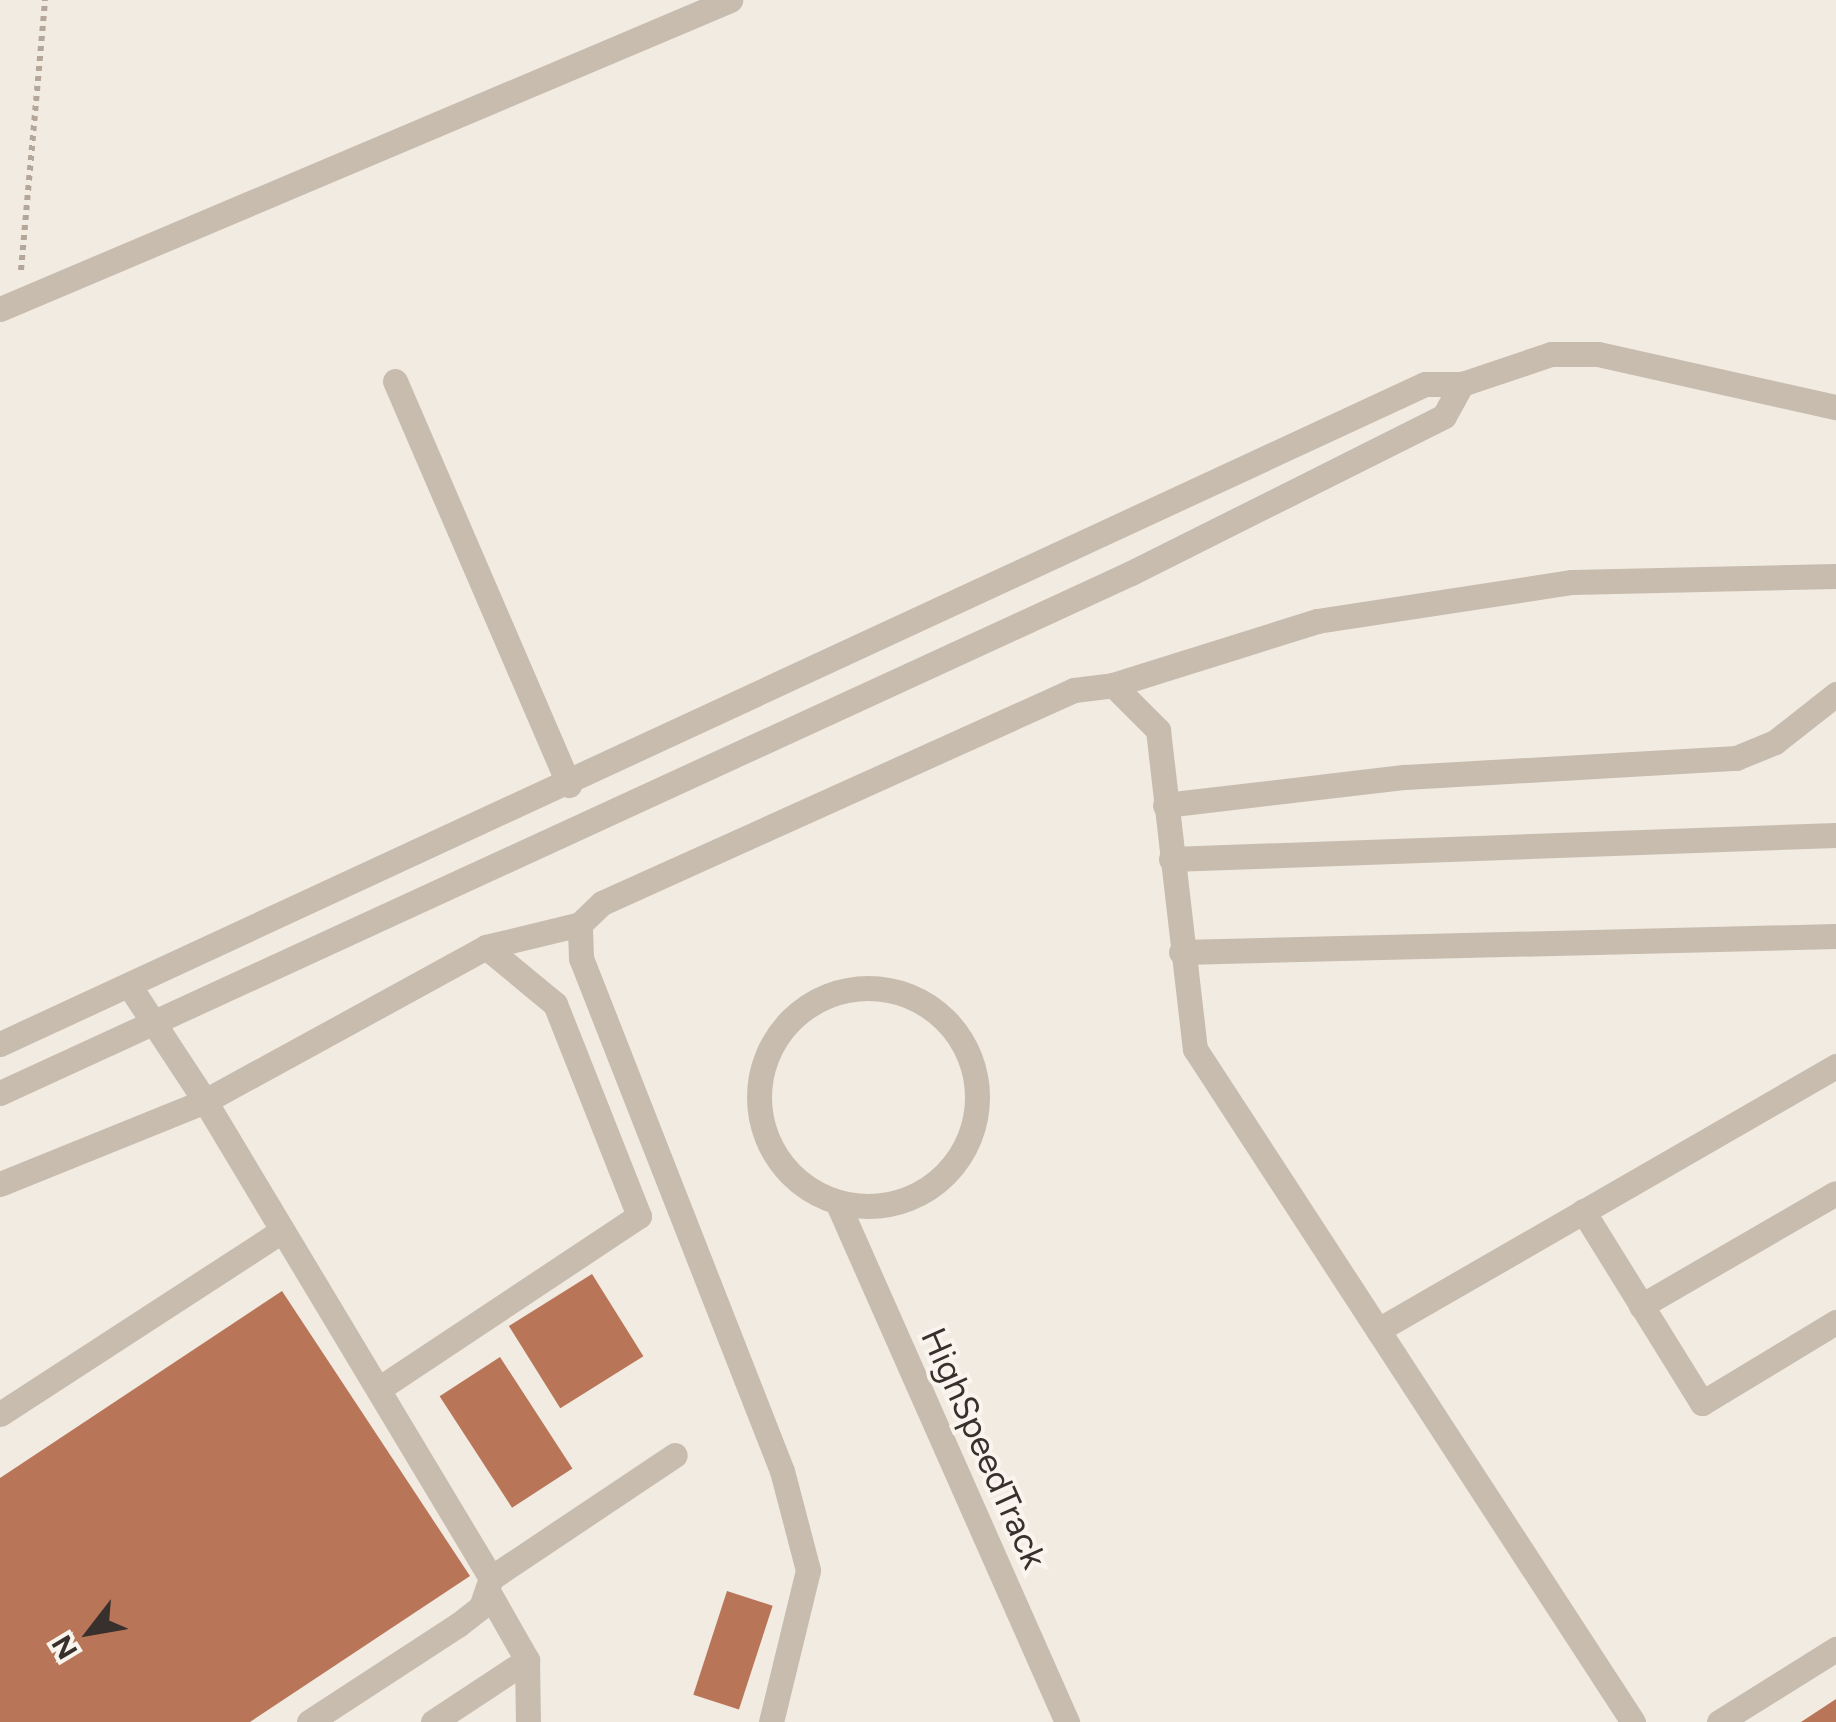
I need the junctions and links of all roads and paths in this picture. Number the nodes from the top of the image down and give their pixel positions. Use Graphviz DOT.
graph roads {
  1 [pos="45,0"];
  2 [pos="730,0"];
  3 [pos="9,305"];
  4 [pos="395,381"];
  5 [pos="1462,384"];
  6 [pos="1836,406"];
  7 [pos="1836,576"];
  8 [pos="1113,685"];
  9 [pos="1836,694"];
  10 [pos="617,762"];
  11 [pos="569,785"];
  12 [pos="637,804"];
  13 [pos="1165,804"];
  14 [pos="1836,834"];
  15 [pos="1171,858"];
  16 [pos="580,924"];
  17 [pos="1836,936"];
  18 [pos="486,947"];
  19 [pos="1181,952"];
  20 [pos="130,987"];
  21 [pos="152,1027"];
  22 [pos="0,1044"];
  23 [pos="1836,1066"];
  24 [pos="0,1093"];
  25 [pos="204,1101"];
  26 [pos="0,1184"];
  27 [pos="1836,1193"];
  28 [pos="837,1202"];
  29 [pos="1584,1211"];
  30 [pos="280,1232"];
  31 [pos="1641,1306"];
  32 [pos="1836,1322"];
  33 [pos="1378,1330"];
  34 [pos="380,1388"];
  35 [pos="0,1414"];
  36 [pos="675,1456"];
  37 [pos="490,1586"];
  38 [pos="1836,1649"];
  39 [pos="527,1660"];
  40 [pos="309,1722"];
  41 [pos="433,1722"];
  42 [pos="528,1722"];
  43 [pos="771,1722"];
  44 [pos="1068,1722"];
  45 [pos="1634,1722"];
  46 [pos="1718,1722"];
  1 -- 3 [label="path"];
  2 -- 3 [label="street"];
  4 -- 11 [label="street"];
  5 -- 6 [label="street"];
  5 -- 10 [label="street"];
  5 -- 12 [label="street"];
  7 -- 8 [label="street"];
  8 -- 13 [label="street"];
  8 -- 16 [label="street"];
  9 -- 13 [label="street"];
  10 -- 11 [label="street"];
  10 -- 12 [label="street"];
  11 -- 20 [label="street"];
  12 -- 21 [label="street"];
  13 -- 15 [label="street"];
  14 -- 15 [label="street"];
  15 -- 19 [label="street"];
  16 -- 18 [label="street"];
  16 -- 43 [label="street"];
  17 -- 19 [label="street"];
  18 -- 25 [label="street"];
  18 -- 34 [label="street"];
  19 -- 33 [label="street"];
  20 -- 21 [label="street"];
  20 -- 22 [label="street"];
  21 -- 24 [label="street"];
  21 -- 25 [label="street"];
  23 -- 29 [label="street"];
  25 -- 26 [label="street"];
  25 -- 30 [label="street"];
  27 -- 31 [label="street"];
  28 -- 28 [label="street"];
  28 -- 44 [label="street, HighSpeedTrack"];
  29 -- 31 [label="street"];
  29 -- 33 [label="street"];
  30 -- 34 [label="street"];
  30 -- 35 [label="street"];
  31 -- 32 [label="street"];
  33 -- 45 [label="street"];
  34 -- 37 [label="street"];
  36 -- 37 [label="street"];
  37 -- 39 [label="street"];
  37 -- 40 [label="street"];
  38 -- 46 [label="street"];
  39 -- 41 [label="street"];
  39 -- 42 [label="street"];
}
